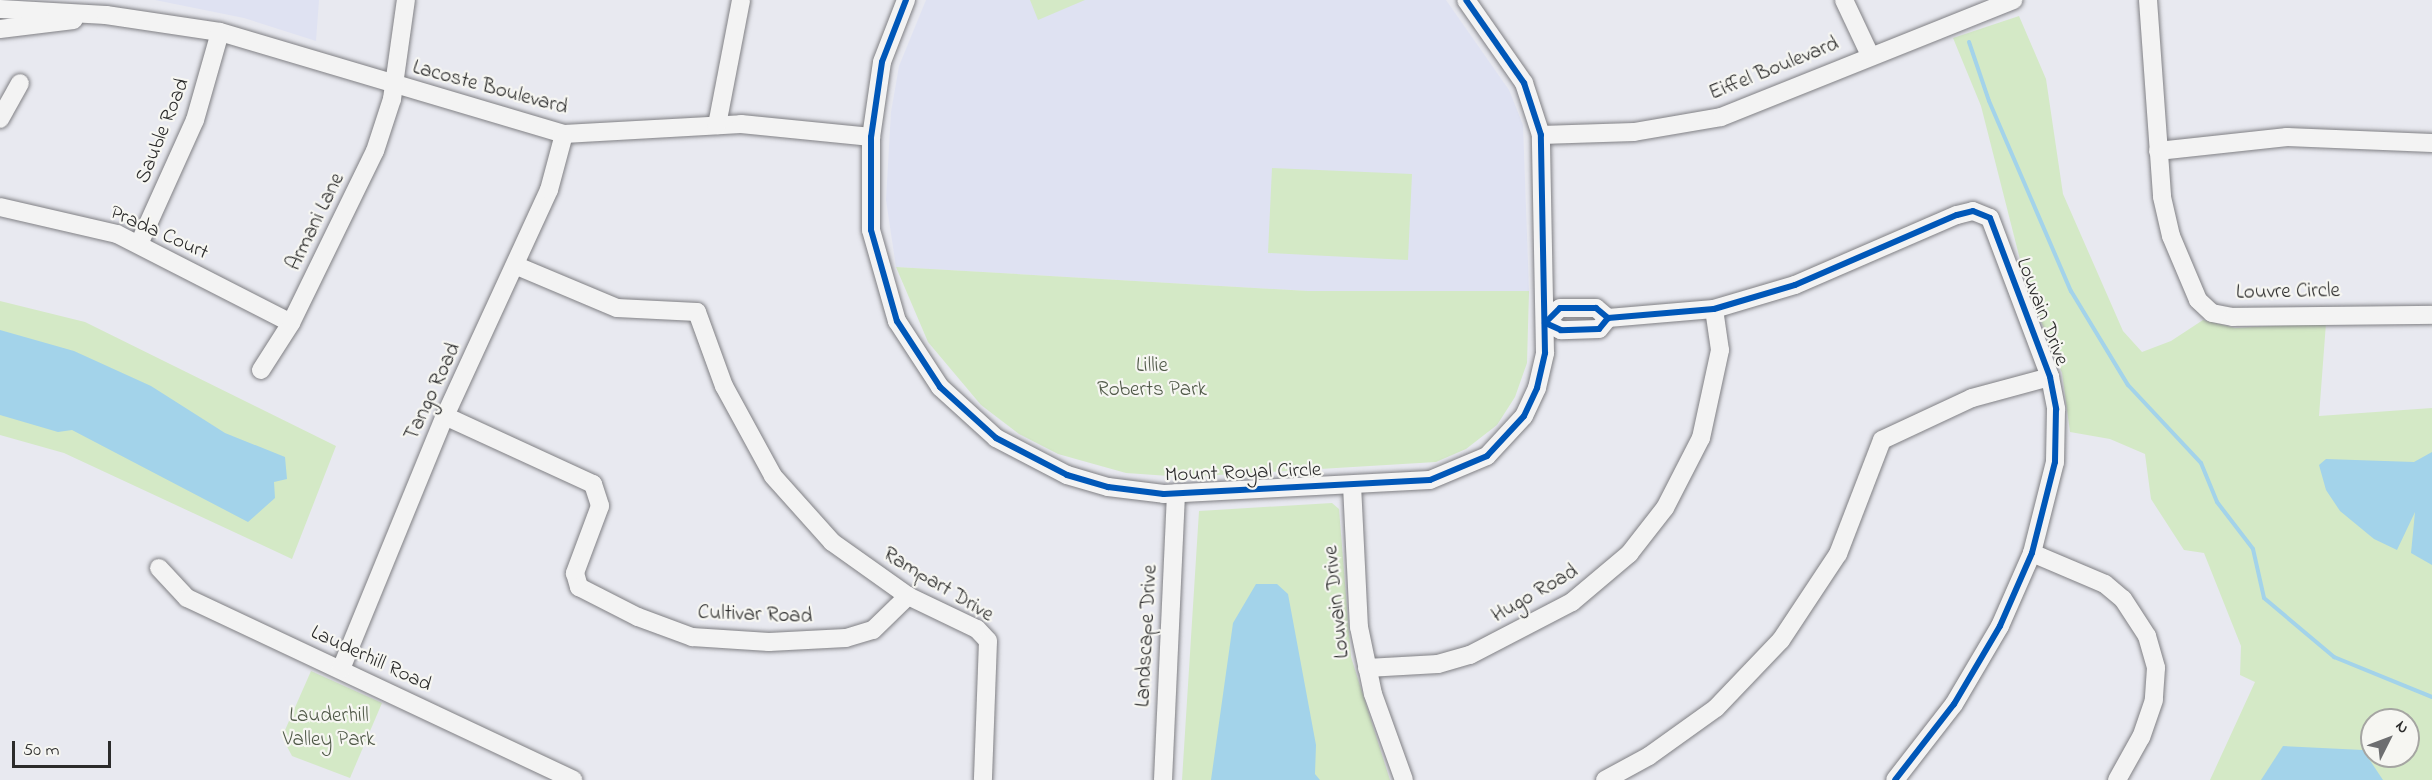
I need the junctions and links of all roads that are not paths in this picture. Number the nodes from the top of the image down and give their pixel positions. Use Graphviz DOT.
graph roads {
  1 [pos="405,0"];
  2 [pos="741,0"];
  3 [pos="906,0"];
  4 [pos="1466,0"];
  5 [pos="1845,0"];
  6 [pos="2014,0"];
  7 [pos="2148,0"];
  8 [pos="0,9"];
  9 [pos="106,15"];
  10 [pos="0,29"];
  11 [pos="220,32"];
  12 [pos="1870,55"];
  13 [pos="20,83"];
  14 [pos="395,85"];
  15 [pos="0,119"];
  16 [pos="717,125"];
  17 [pos="564,134"];
  18 [pos="1541,135"];
  19 [pos="871,137"];
  20 [pos="2432,143"];
  21 [pos="2158,152"];
  22 [pos="0,207"];
  23 [pos="139,244"];
  24 [pos="517,266"];
  25 [pos="1714,309"];
  26 [pos="2432,315"];
  27 [pos="291,323"];
  28 [pos="1545,323"];
  29 [pos="261,370"];
  30 [pos="2050,377"];
  31 [pos="445,416"];
  32 [pos="1352,485"];
  33 [pos="1176,493"];
  34 [pos="2032,553"];
  35 [pos="159,568"];
  36 [pos="908,596"];
  37 [pos="1366,668"];
  38 [pos="341,669"];
  39 [pos="570,780"];
  40 [pos="983,780"];
  41 [pos="1163,780"];
  42 [pos="1404,780"];
  43 [pos="1605,780"];
  44 [pos="1895,780"];
  45 [pos="2116,780"];
  1 -- 14 [label="street, Armani Lane"];
  2 -- 16 [label="street"];
  3 -- 19 [label="street, Mount Royal Circle"];
  4 -- 18 [label="street, Mount Royal Circle"];
  5 -- 12 [label="street"];
  6 -- 12 [label="street, Eiffel Boulevard"];
  7 -- 21 [label="street, Louvre Circle"];
  8 -- 9 [label="street, Lacoste Boulevard"];
  9 -- 10 [label="street, Lacoste Boulevard"];
  9 -- 11 [label="street, Lacoste Boulevard"];
  11 -- 14 [label="street, Lacoste Boulevard"];
  11 -- 23 [label="street, Sauble Road"];
  12 -- 18 [label="street, Eiffel Boulevard"];
  13 -- 15 [label="street"];
  14 -- 17 [label="street, Lacoste Boulevard"];
  14 -- 27 [label="street, Armani Lane"];
  16 -- 17 [label="street, Lacoste Boulevard"];
  16 -- 19 [label="street, Lacoste Boulevard"];
  17 -- 24 [label="street, Tango Road"];
  18 -- 28 [label="street, Mount Royal Circle"];
  19 -- 33 [label="street, Mount Royal Circle"];
  20 -- 21 [label="street"];
  21 -- 26 [label="street, Louvre Circle"];
  22 -- 23 [label="street, Prada Court"];
  23 -- 27 [label="street, Prada Court"];
  24 -- 31 [label="street, Tango Road"];
  24 -- 36 [label="street, Rampart Drive"];
  25 -- 28 [label="street, Louvain Drive"];
  25 -- 30 [label="street, Louvain Drive"];
  25 -- 37 [label="street, Hugo Road"];
  27 -- 29 [label="street, Armani Lane"];
  28 -- 32 [label="street, Mount Royal Circle"];
  30 -- 34 [label="street, Louvain Drive"];
  30 -- 43 [label="street"];
  31 -- 36 [label="street, Cultivar Road"];
  31 -- 38 [label="street, Tango Road"];
  32 -- 33 [label="street, Mount Royal Circle"];
  32 -- 37 [label="street, Louvain Drive"];
  33 -- 41 [label="street, Landscape Drive"];
  34 -- 44 [label="street, Louvain Drive"];
  34 -- 45 [label="street"];
  35 -- 38 [label="street, Lauderhill Road"];
  36 -- 40 [label="street, Rampart Drive"];
  37 -- 42 [label="street, Louvain Drive"];
  38 -- 39 [label="street, Lauderhill Road"];
}
